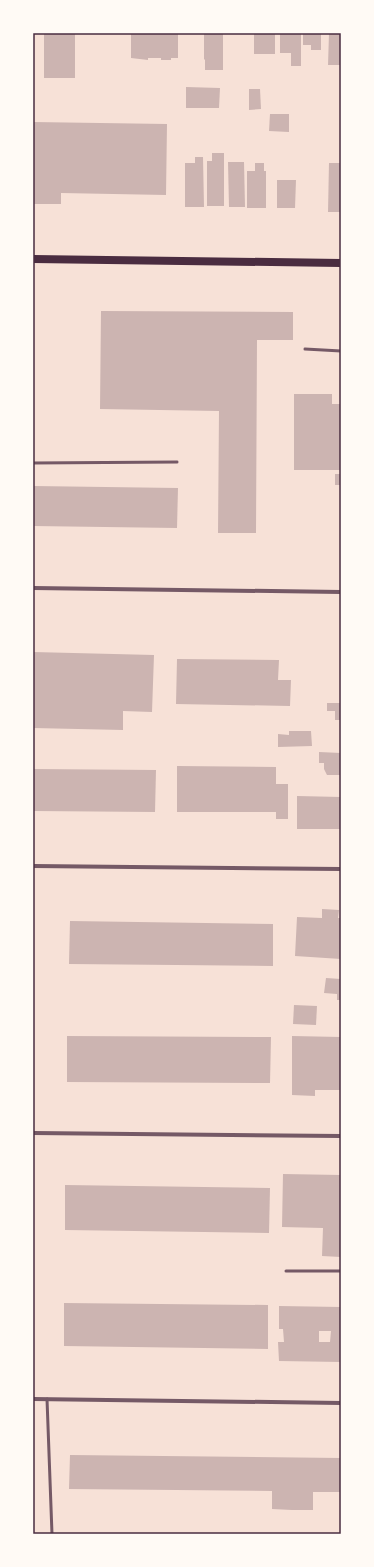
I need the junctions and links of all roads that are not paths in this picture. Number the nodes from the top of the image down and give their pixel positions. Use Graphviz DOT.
graph roads {
  1 [pos="33,259"];
  2 [pos="341,263"];
  3 [pos="306,349"];
  4 [pos="341,350"];
  5 [pos="177,462"];
  6 [pos="33,463"];
  7 [pos="33,588"];
  8 [pos="341,592"];
  9 [pos="33,866"];
  10 [pos="341,869"];
  11 [pos="33,1133"];
  12 [pos="341,1136"];
  13 [pos="286,1271"];
  14 [pos="341,1272"];
  15 [pos="33,1399"];
  16 [pos="47,1399"];
  17 [pos="341,1403"];
  18 [pos="52,1534"];
  1 -- 2 [label="main road"];
  3 -- 4 [label="lane"];
  5 -- 6 [label="lane"];
  7 -- 8 [label="street"];
  9 -- 10 [label="street"];
  11 -- 12 [label="street"];
  13 -- 14 [label="lane"];
  15 -- 16 [label="street"];
  16 -- 17 [label="street"];
  16 -- 18 [label="lane"];
}
